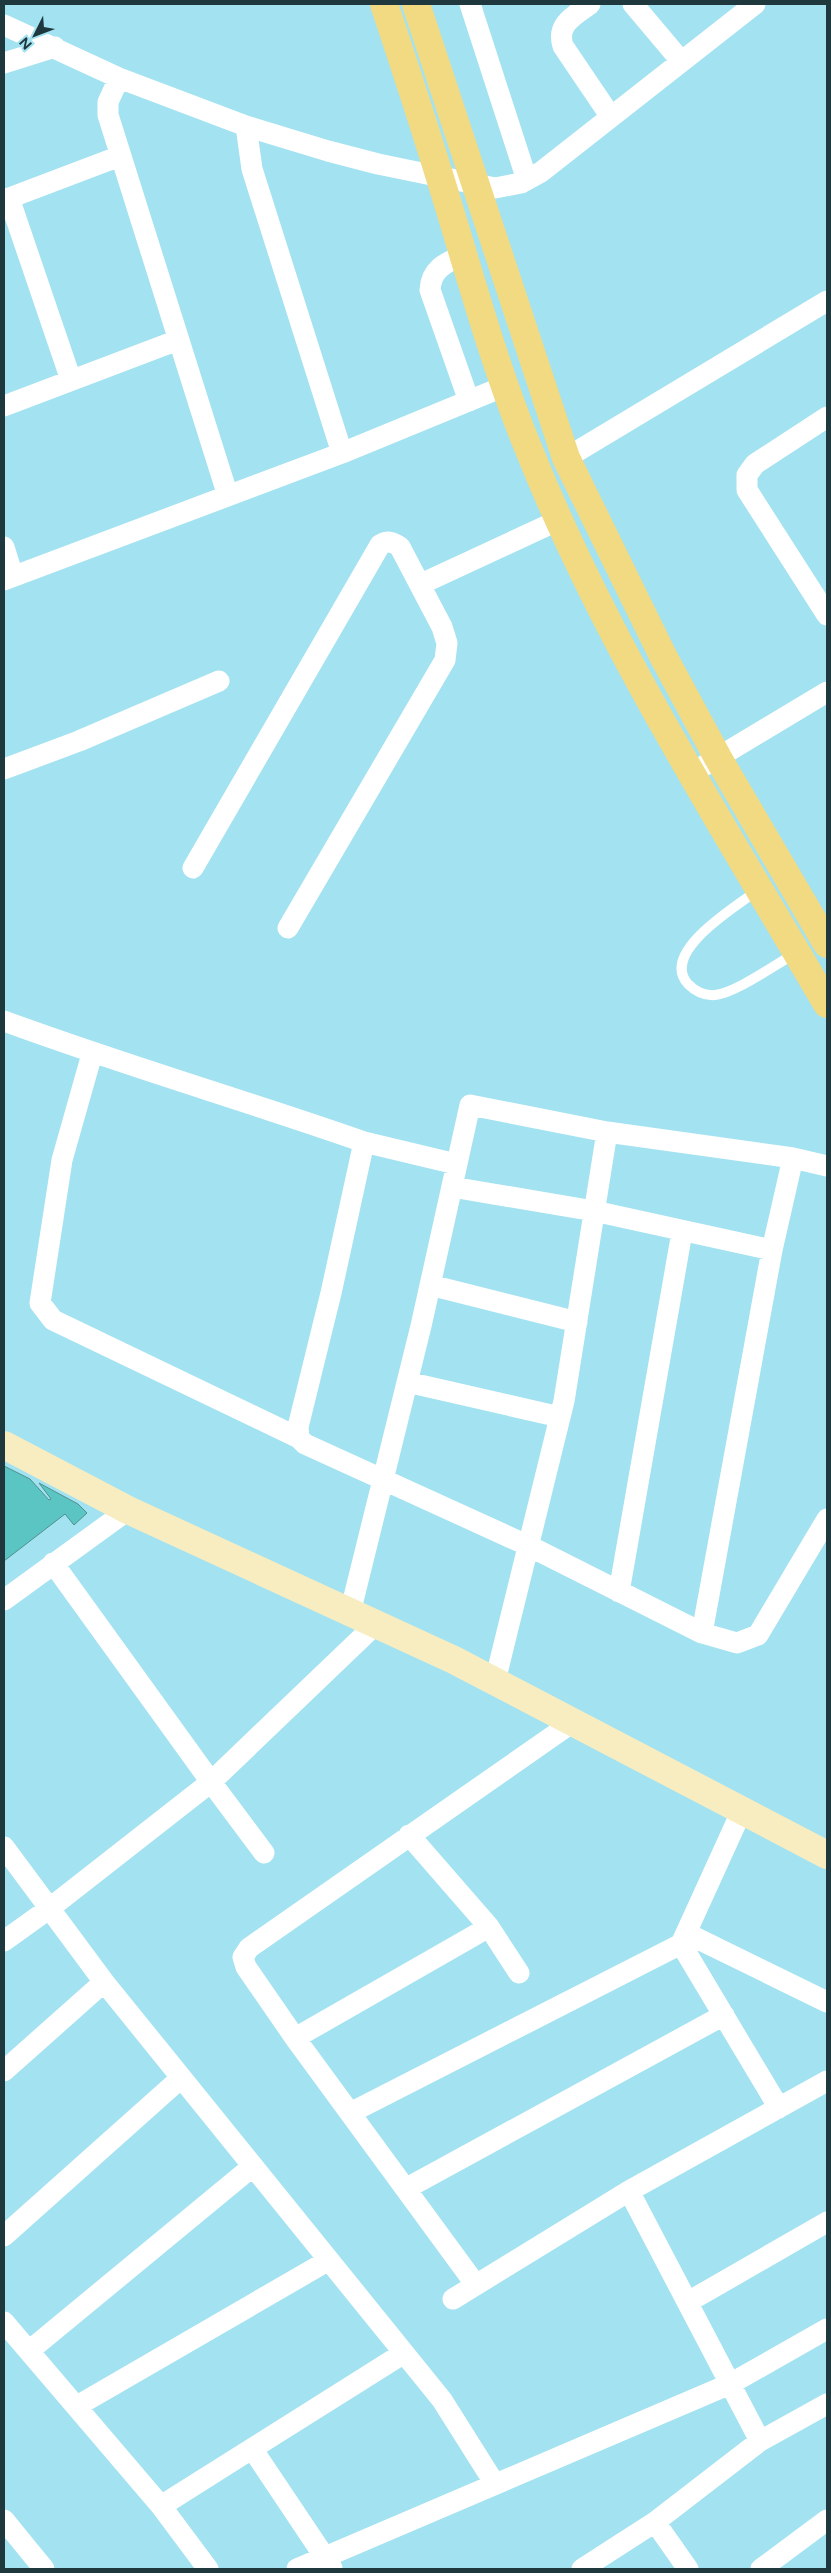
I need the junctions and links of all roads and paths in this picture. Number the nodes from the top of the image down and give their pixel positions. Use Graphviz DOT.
graph roads {
  1 [pos="384,4"];
  2 [pos="416,4"];
  3 [pos="470,4"];
  4 [pos="590,4"];
  5 [pos="633,4"];
  6 [pos="755,4"];
  7 [pos="4,25"];
  8 [pos="26,34"];
  9 [pos="4,40"];
  10 [pos="55,46"];
  11 [pos="681,61"];
  12 [pos="4,64"];
  13 [pos="119,78"];
  14 [pos="611,117"];
  15 [pos="246,126"];
  16 [pos="120,156"];
  17 [pos="439,175"];
  18 [pos="477,183"];
  19 [pos="519,184"];
  20 [pos="7,199"];
  21 [pos="463,256"];
  22 [pos="827,301"];
  23 [pos="178,340"];
  24 [pos="71,380"];
  25 [pos="505,386"];
  26 [pos="469,401"];
  27 [pos="4,406"];
  28 [pos="827,417"];
  29 [pos="584,447"];
  30 [pos="342,453"];
  31 [pos="228,496"];
  32 [pos="559,520"];
  33 [pos="4,547"];
  34 [pos="8,578"];
  35 [pos="421,584"];
  36 [pos="827,615"];
  37 [pos="219,682"];
  38 [pos="827,692"];
  39 [pos="718,758"];
  40 [pos="4,769"];
  41 [pos="692,773"];
  42 [pos="193,868"];
  43 [pos="760,889"];
  44 [pos="288,928"];
  45 [pos="827,944"];
  46 [pos="797,953"];
  47 [pos="827,1004"];
  48 [pos="4,1021"];
  49 [pos="92,1054"];
  50 [pos="607,1132"];
  51 [pos="364,1142"];
  52 [pos="793,1158"];
  53 [pos="456,1164"];
  54 [pos="827,1166"];
  55 [pos="452,1188"];
  56 [pos="594,1211"];
  57 [pos="682,1232"];
  58 [pos="772,1250"];
  59 [pos="430,1285"];
  60 [pos="577,1322"];
  61 [pos="407,1382"];
  62 [pos="560,1417"];
  63 [pos="299,1438"];
  64 [pos="4,1445"];
  65 [pos="384,1479"];
  66 [pos="128,1510"];
  67 [pos="827,1519"];
  68 [pos="528,1546"];
  69 [pos="53,1563"];
  70 [pos="619,1592"];
  71 [pos="4,1600"];
  72 [pos="350,1613"];
  73 [pos="376,1624"];
  74 [pos="702,1633"];
  75 [pos="496,1681"];
  76 [pos="573,1722"];
  77 [pos="211,1782"];
  78 [pos="742,1810"];
  79 [pos="409,1836"];
  80 [pos="4,1847"];
  81 [pos="264,1853"];
  82 [pos="827,1855"];
  83 [pos="50,1908"];
  84 [pos="489,1927"];
  85 [pos="684,1939"];
  86 [pos="4,1941"];
  87 [pos="520,1972"];
  88 [pos="104,1982"];
  89 [pos="827,2002"];
  90 [pos="724,2015"];
  91 [pos="295,2038"];
  92 [pos="4,2071"];
  93 [pos="181,2078"];
  94 [pos="827,2081"];
  95 [pos="779,2108"];
  96 [pos="350,2113"];
  97 [pos="253,2166"];
  98 [pos="407,2188"];
  99 [pos="629,2191"];
  100 [pos="827,2222"];
  101 [pos="4,2236"];
  102 [pos="329,2260"];
  103 [pos="476,2285"];
  104 [pos="453,2299"];
  105 [pos="688,2302"];
  106 [pos="4,2322"];
  107 [pos="827,2329"];
  108 [pos="29,2351"];
  109 [pos="404,2354"];
  110 [pos="730,2384"];
  111 [pos="827,2404"];
  112 [pos="77,2406"];
  113 [pos="760,2441"];
  114 [pos="253,2450"];
  115 [pos="496,2484"];
  116 [pos="161,2506"];
  117 [pos="4,2520"];
  118 [pos="827,2520"];
  119 [pos="655,2522"];
  120 [pos="330,2563"];
  121 [pos="44,2569"];
  122 [pos="208,2569"];
  123 [pos="297,2569"];
  124 [pos="582,2569"];
  125 [pos="688,2569"];
  126 [pos="761,2569"];
  1 -- 17 [label="main road"];
  2 -- 18 [label="main road"];
  3 -- 19 [label="street"];
  4 -- 14 [label="street"];
  5 -- 11 [label="street"];
  6 -- 11 [label="street"];
  7 -- 8 [label="street"];
  8 -- 9 [label="street"];
  8 -- 10 [label="street"];
  10 -- 12 [label="street"];
  10 -- 13 [label="street"];
  11 -- 14 [label="street"];
  13 -- 15 [label="street"];
  13 -- 16 [label="street"];
  14 -- 19 [label="street"];
  15 -- 17 [label="street"];
  15 -- 30 [label="street"];
  16 -- 20 [label="street"];
  16 -- 23 [label="street"];
  17 -- 18 [label="street"];
  17 -- 21 [label="main road"];
  18 -- 19 [label="street"];
  18 -- 29 [label="main road"];
  20 -- 24 [label="street"];
  21 -- 25 [label="main road"];
  21 -- 26 [label="street"];
  22 -- 29 [label="street"];
  23 -- 24 [label="street"];
  23 -- 31 [label="street"];
  24 -- 27 [label="street"];
  25 -- 26 [label="street"];
  25 -- 32 [label="main road"];
  26 -- 30 [label="street"];
  28 -- 36 [label="street"];
  29 -- 39 [label="main road"];
  30 -- 31 [label="street"];
  31 -- 34 [label="street"];
  32 -- 35 [label="street"];
  32 -- 41 [label="main road"];
  33 -- 34 [label="street"];
  35 -- 42 [label="street"];
  35 -- 44 [label="street"];
  37 -- 40 [label="street"];
  38 -- 39 [label="street"];
  39 -- 41 [label="street"];
  39 -- 45 [label="main road"];
  41 -- 43 [label="main road"];
  43 -- 46 [label="main road"];
  43 -- 46 [label="lane"];
  46 -- 47 [label="main road"];
  48 -- 49 [label="street"];
  49 -- 51 [label="street"];
  49 -- 63 [label="street"];
  50 -- 52 [label="street"];
  50 -- 53 [label="street"];
  50 -- 56 [label="street"];
  51 -- 53 [label="street"];
  51 -- 63 [label="street"];
  52 -- 54 [label="street"];
  52 -- 58 [label="street"];
  53 -- 55 [label="street"];
  55 -- 56 [label="street"];
  55 -- 59 [label="street"];
  56 -- 57 [label="street"];
  56 -- 60 [label="street"];
  57 -- 58 [label="street"];
  57 -- 70 [label="street"];
  58 -- 74 [label="street"];
  59 -- 60 [label="street"];
  59 -- 61 [label="street"];
  60 -- 62 [label="street"];
  61 -- 62 [label="street"];
  61 -- 65 [label="street"];
  62 -- 68 [label="street"];
  63 -- 65 [label="street"];
  64 -- 66 [label="main road"];
  65 -- 68 [label="street"];
  65 -- 72 [label="street"];
  66 -- 69 [label="street"];
  66 -- 72 [label="main road"];
  67 -- 74 [label="street"];
  68 -- 70 [label="street"];
  68 -- 75 [label="street"];
  69 -- 71 [label="street"];
  69 -- 77 [label="street"];
  70 -- 74 [label="street"];
  72 -- 73 [label="main road"];
  73 -- 75 [label="main road"];
  73 -- 77 [label="street"];
  75 -- 76 [label="main road"];
  76 -- 78 [label="main road"];
  76 -- 79 [label="street"];
  77 -- 81 [label="street"];
  77 -- 83 [label="street"];
  78 -- 82 [label="main road"];
  78 -- 85 [label="street"];
  79 -- 84 [label="street"];
  79 -- 91 [label="street"];
  80 -- 83 [label="street"];
  83 -- 86 [label="street"];
  83 -- 88 [label="street"];
  84 -- 87 [label="street"];
  84 -- 91 [label="street"];
  85 -- 89 [label="street"];
  85 -- 90 [label="street"];
  85 -- 96 [label="street"];
  88 -- 92 [label="street"];
  88 -- 93 [label="street"];
  90 -- 95 [label="street"];
  90 -- 98 [label="street"];
  91 -- 96 [label="street"];
  93 -- 97 [label="street"];
  93 -- 101 [label="street"];
  94 -- 95 [label="street"];
  95 -- 99 [label="street"];
  96 -- 98 [label="street"];
  97 -- 102 [label="street"];
  97 -- 108 [label="street"];
  98 -- 103 [label="street"];
  99 -- 103 [label="street"];
  99 -- 105 [label="street"];
  100 -- 105 [label="street"];
  102 -- 109 [label="street"];
  102 -- 112 [label="street"];
  103 -- 104 [label="street"];
  105 -- 110 [label="street"];
  106 -- 108 [label="street"];
  107 -- 110 [label="street"];
  108 -- 112 [label="street"];
  109 -- 114 [label="street"];
  109 -- 115 [label="street"];
  110 -- 113 [label="street"];
  110 -- 115 [label="street"];
  111 -- 113 [label="street"];
  112 -- 116 [label="street"];
  113 -- 119 [label="street"];
  114 -- 116 [label="street"];
  114 -- 120 [label="street"];
  115 -- 120 [label="street"];
  116 -- 122 [label="street"];
  117 -- 121 [label="street"];
  118 -- 126 [label="street"];
  119 -- 124 [label="street"];
  119 -- 125 [label="street"];
  120 -- 123 [label="street"];
}
